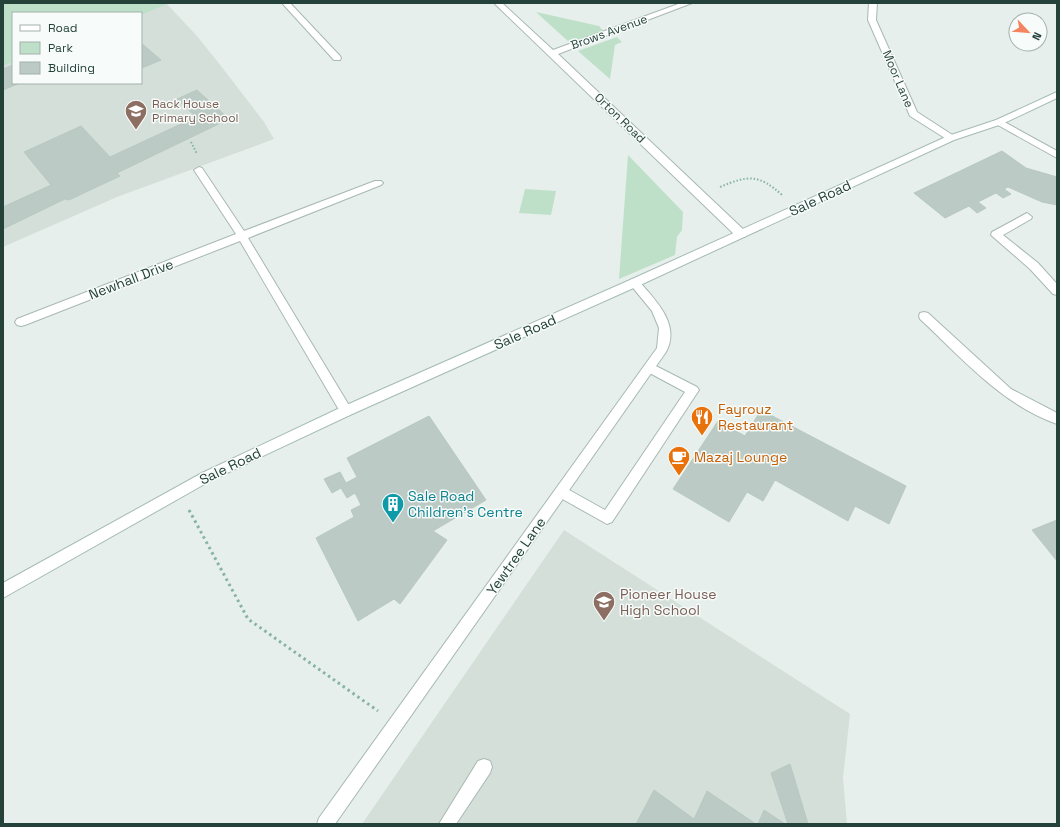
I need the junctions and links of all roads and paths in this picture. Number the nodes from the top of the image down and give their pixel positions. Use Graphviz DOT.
graph roads {
  1 [pos="286,3"];
  2 [pos="498,3"];
  3 [pos="688,3"];
  4 [pos="873,3"];
  5 [pos="552,53"];
  6 [pos="337,58"];
  7 [pos="1057,95"];
  8 [pos="999,122"];
  9 [pos="951,138"];
  10 [pos="1057,155"];
  11 [pos="199,170"];
  12 [pos="378,183"];
  13 [pos="701,195"];
  14 [pos="797,209"];
  15 [pos="1027,217"];
  16 [pos="741,234"];
  17 [pos="242,236"];
  18 [pos="634,283"];
  19 [pos="1057,291"];
  20 [pos="924,316"];
  21 [pos="21,322"];
  22 [pos="650,368"];
  23 [pos="346,411"];
  24 [pos="1057,419"];
  25 [pos="179,492"];
  26 [pos="562,492"];
  27 [pos="3,591"];
  28 [pos="396,724"];
  29 [pos="484,767"];
  30 [pos="325,824"];
  31 [pos="447,824"];
  1 -- 6 [label="street"];
  2 -- 5 [label="street, Orton Road"];
  3 -- 5 [label="street, Brows Avenue"];
  4 -- 9 [label="street, Moor Lane"];
  5 -- 13 [label="street, Orton Road"];
  7 -- 8 [label="street, Sale Road"];
  8 -- 9 [label="street, Sale Road"];
  8 -- 10 [label="street"];
  9 -- 14 [label="street, Sale Road"];
  11 -- 17 [label="street"];
  12 -- 17 [label="street, Newhall Drive"];
  13 -- 14 [label="path"];
  13 -- 16 [label="street, Orton Road"];
  14 -- 16 [label="street, Sale Road"];
  15 -- 19 [label="street"];
  16 -- 18 [label="street, Sale Road"];
  17 -- 21 [label="street, Newhall Drive"];
  17 -- 23 [label="street"];
  18 -- 22 [label="street, Yewtree Lane"];
  18 -- 23 [label="street, Sale Road"];
  20 -- 24 [label="street"];
  22 -- 26 [label="street, Yewtree Lane"];
  22 -- 26 [label="street"];
  23 -- 25 [label="street, Sale Road"];
  25 -- 27 [label="street, Sale Road"];
  25 -- 28 [label="path"];
  26 -- 28 [label="street, Yewtree Lane"];
  28 -- 30 [label="street, Yewtree Lane"];
  29 -- 31 [label="street"];
}
